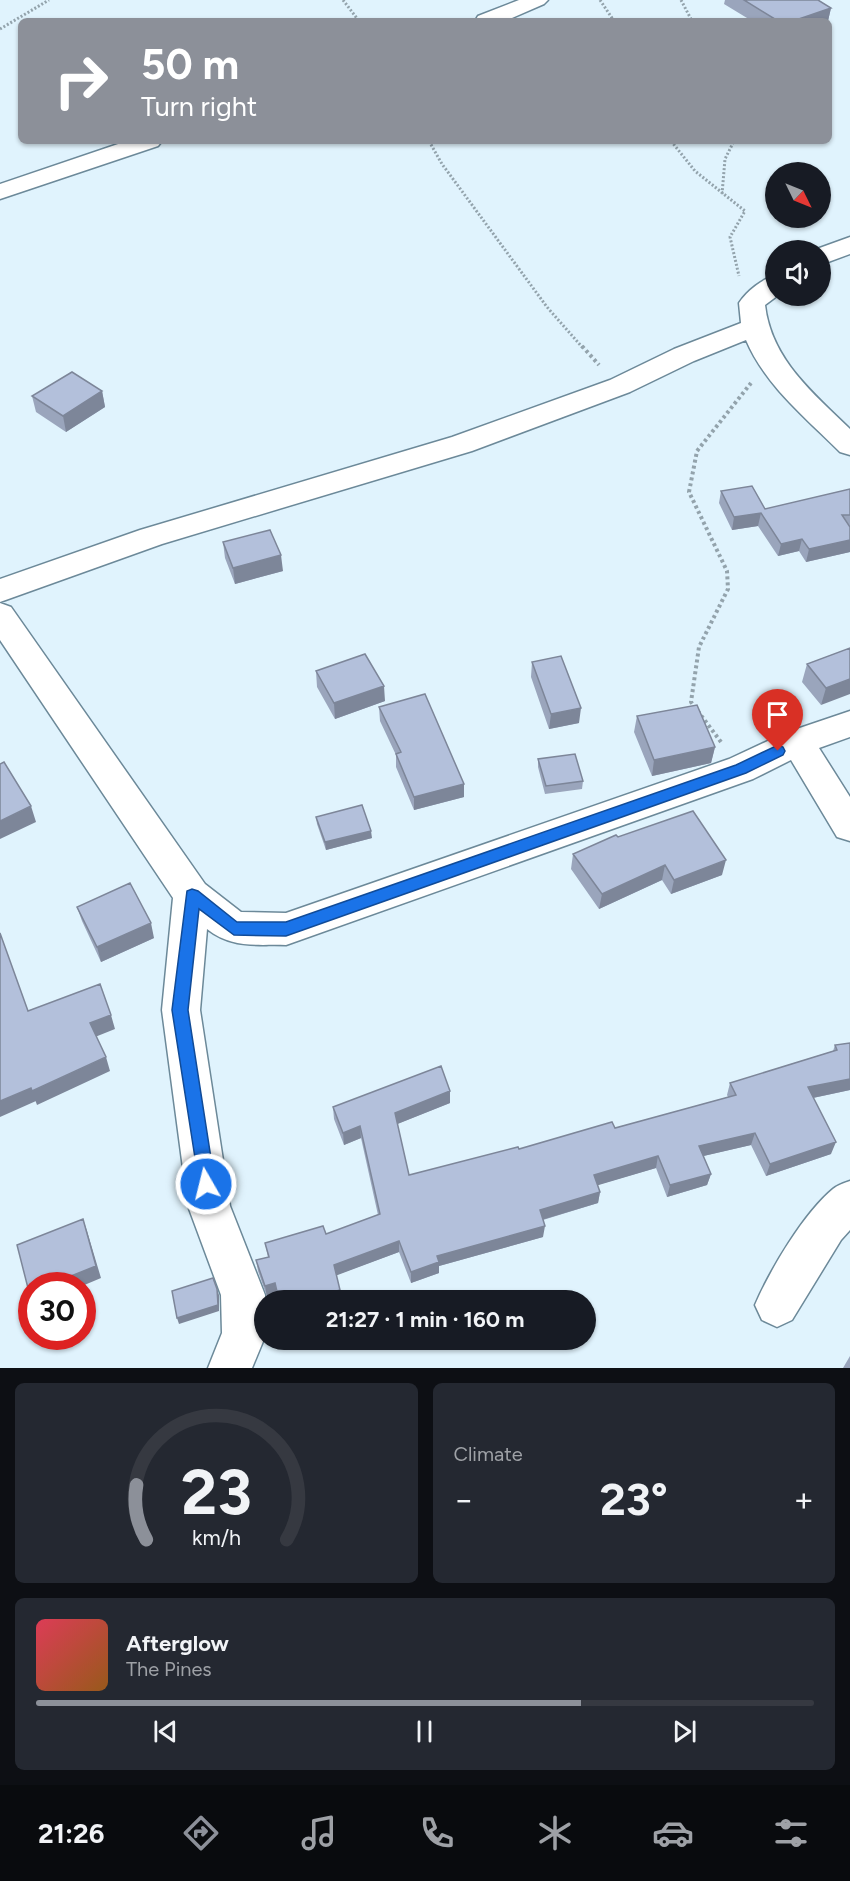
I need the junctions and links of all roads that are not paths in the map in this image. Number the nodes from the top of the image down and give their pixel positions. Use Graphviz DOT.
graph roads {
  1 [pos="537,0"];
  2 [pos="493,18"];
  3 [pos="141,144"];
  4 [pos="0,192"];
  5 [pos="850,245"];
  6 [pos="831,253"];
  7 [pos="765,299"];
  8 [pos="754,315"];
  9 [pos="850,445"];
  10 [pos="0,591"];
  11 [pos="0,615"];
  12 [pos="850,724"];
  13 [pos="797,742"];
  14 [pos="850,827"];
  15 [pos="192,895"];
  16 [pos="850,1201"];
  17 [pos="777,1305"];
  18 [pos="230,1368"];
  1 -- 2 [label="street"];
  3 -- 4 [label="street"];
  5 -- 6 [label="street"];
  7 -- 8 [label="street"];
  8 -- 9 [label="street"];
  8 -- 10 [label="street"];
  11 -- 15 [label="street"];
  12 -- 13 [label="street"];
  13 -- 14 [label="street"];
  13 -- 15 [label="street"];
  15 -- 18 [label="street"];
  16 -- 17 [label="street"];
}
